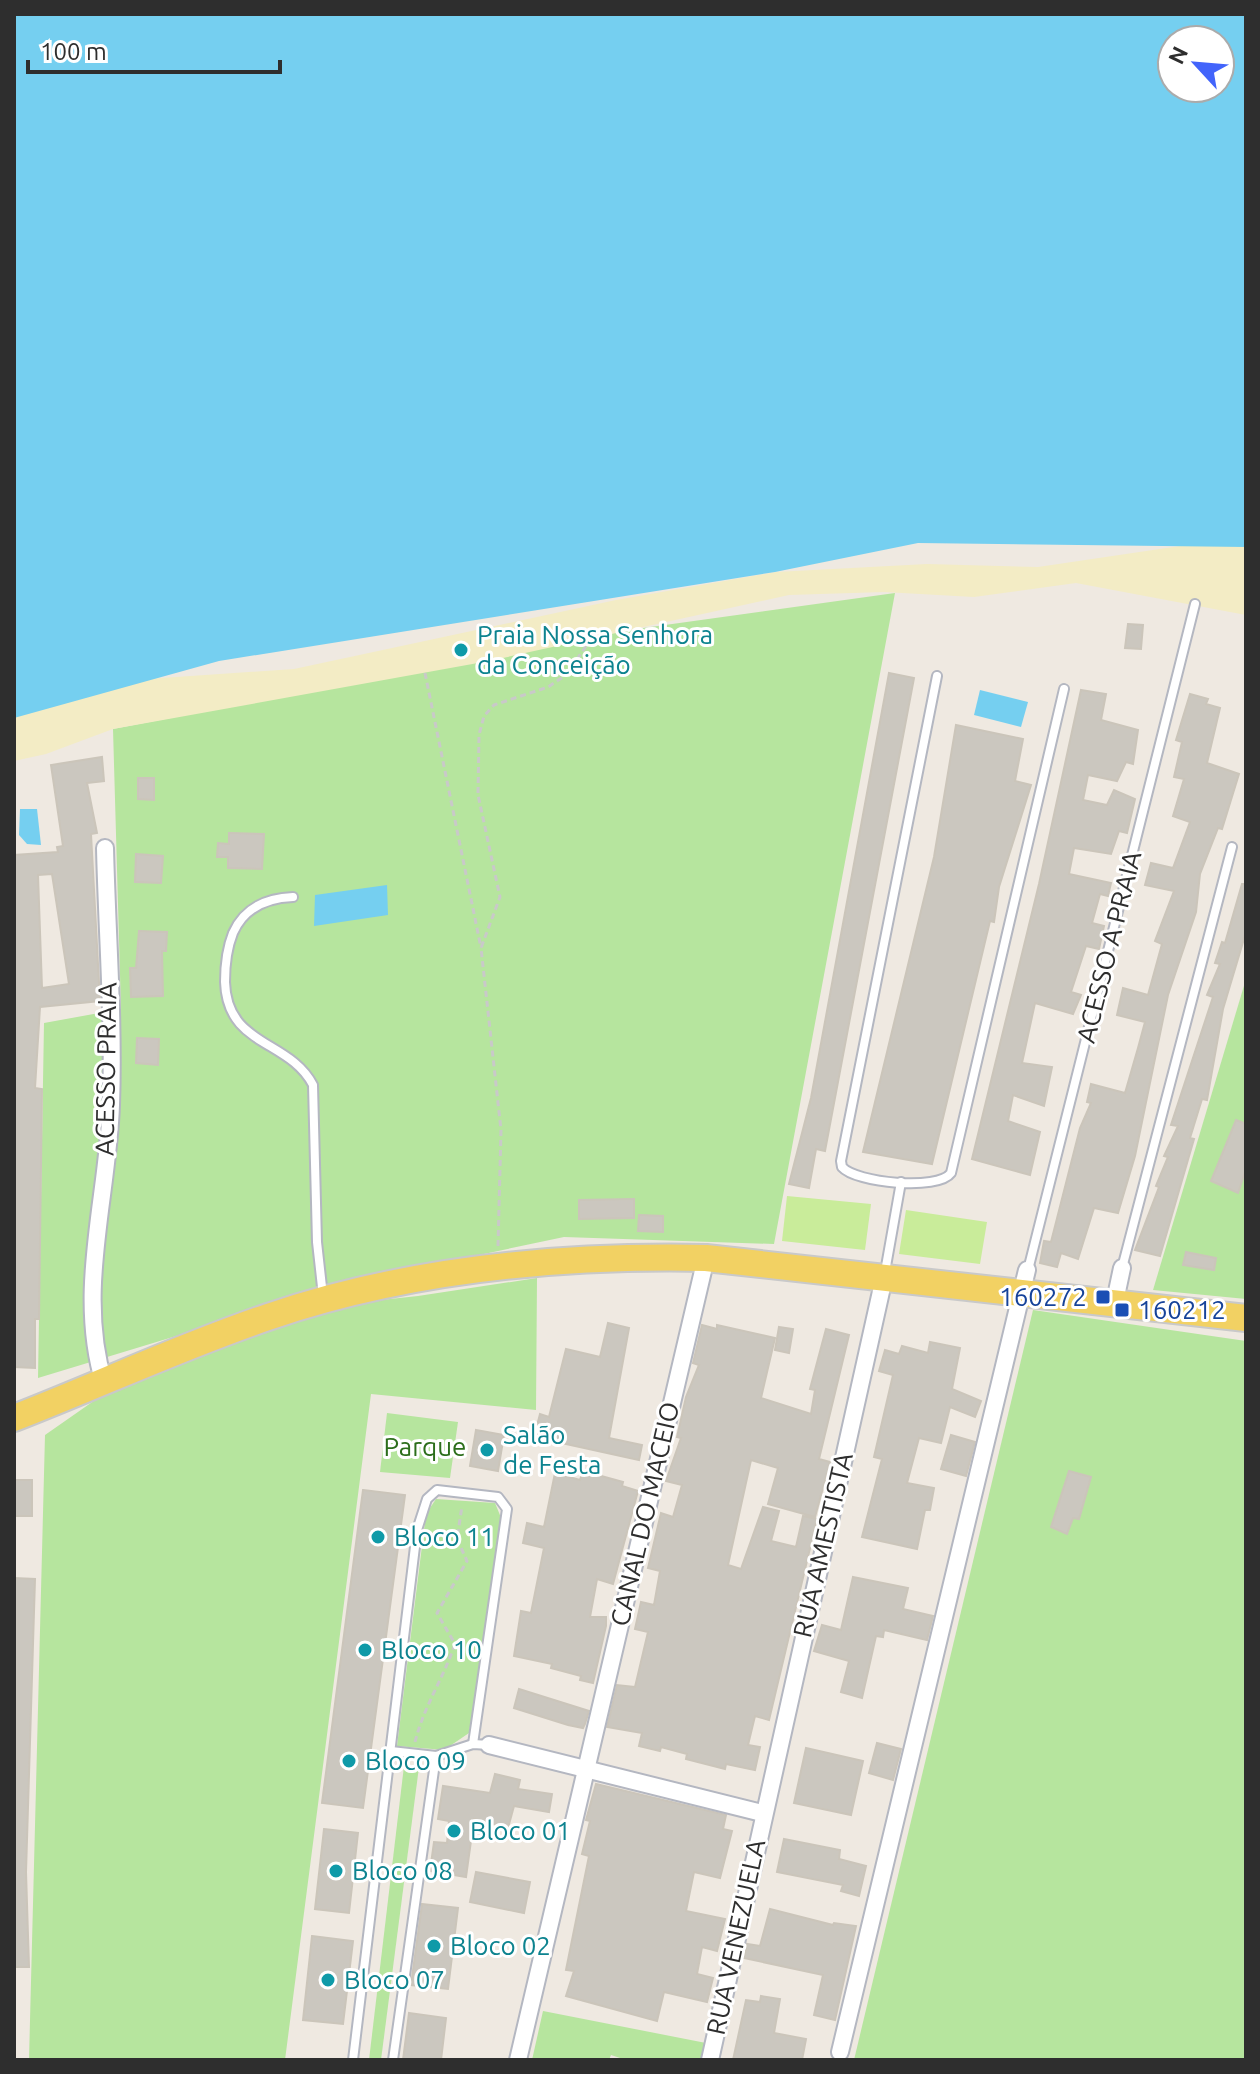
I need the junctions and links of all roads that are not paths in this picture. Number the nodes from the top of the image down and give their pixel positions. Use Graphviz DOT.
graph roads {
  1 [pos="1195,604"];
  2 [pos="937,676"];
  3 [pos="1064,689"];
  4 [pos="1232,847"];
  5 [pos="105,848"];
  6 [pos="293,897"];
  7 [pos="901,1182"];
  8 [pos="706,1258"];
  9 [pos="1122,1268"];
  10 [pos="884,1278"];
  11 [pos="1026,1281"];
  12 [pos="324,1300"];
  13 [pos="1115,1301"];
  14 [pos="1246,1318"];
  15 [pos="104,1383"];
  16 [pos="14,1418"];
  17 [pos="481,1744"];
  18 [pos="391,1751"];
  19 [pos="436,1756"];
  20 [pos="585,1771"];
  21 [pos="762,1813"];
  22 [pos="840,2052"];
  23 [pos="353,2060"];
  24 [pos="393,2060"];
  25 [pos="518,2060"];
  26 [pos="710,2060"];
  1 -- 11 [label="lane, ACESSO A PRAIA"];
  2 -- 7 [label="lane"];
  3 -- 7 [label="lane"];
  4 -- 9 [label="lane"];
  5 -- 15 [label="street, ACESSO PRAIA"];
  6 -- 12 [label="lane"];
  7 -- 10 [label="lane"];
  8 -- 10 [label="main road"];
  8 -- 12 [label="main road"];
  8 -- 20 [label="street, CANAL DO MACEIO"];
  9 -- 13 [label="street"];
  10 -- 11 [label="main road"];
  10 -- 21 [label="street, RUA AMESTISTA"];
  11 -- 13 [label="main road"];
  11 -- 22 [label="street"];
  12 -- 15 [label="main road"];
  13 -- 14 [label="main road"];
  15 -- 16 [label="main road"];
  17 -- 18 [label="lane"];
  17 -- 19 [label="lane"];
  17 -- 20 [label="street"];
  18 -- 19 [label="lane"];
  18 -- 23 [label="lane"];
  19 -- 24 [label="lane"];
  20 -- 21 [label="street"];
  20 -- 25 [label="street, CANAL DO MACEIO"];
  21 -- 26 [label="street, RUA VENEZUELA"];
}
